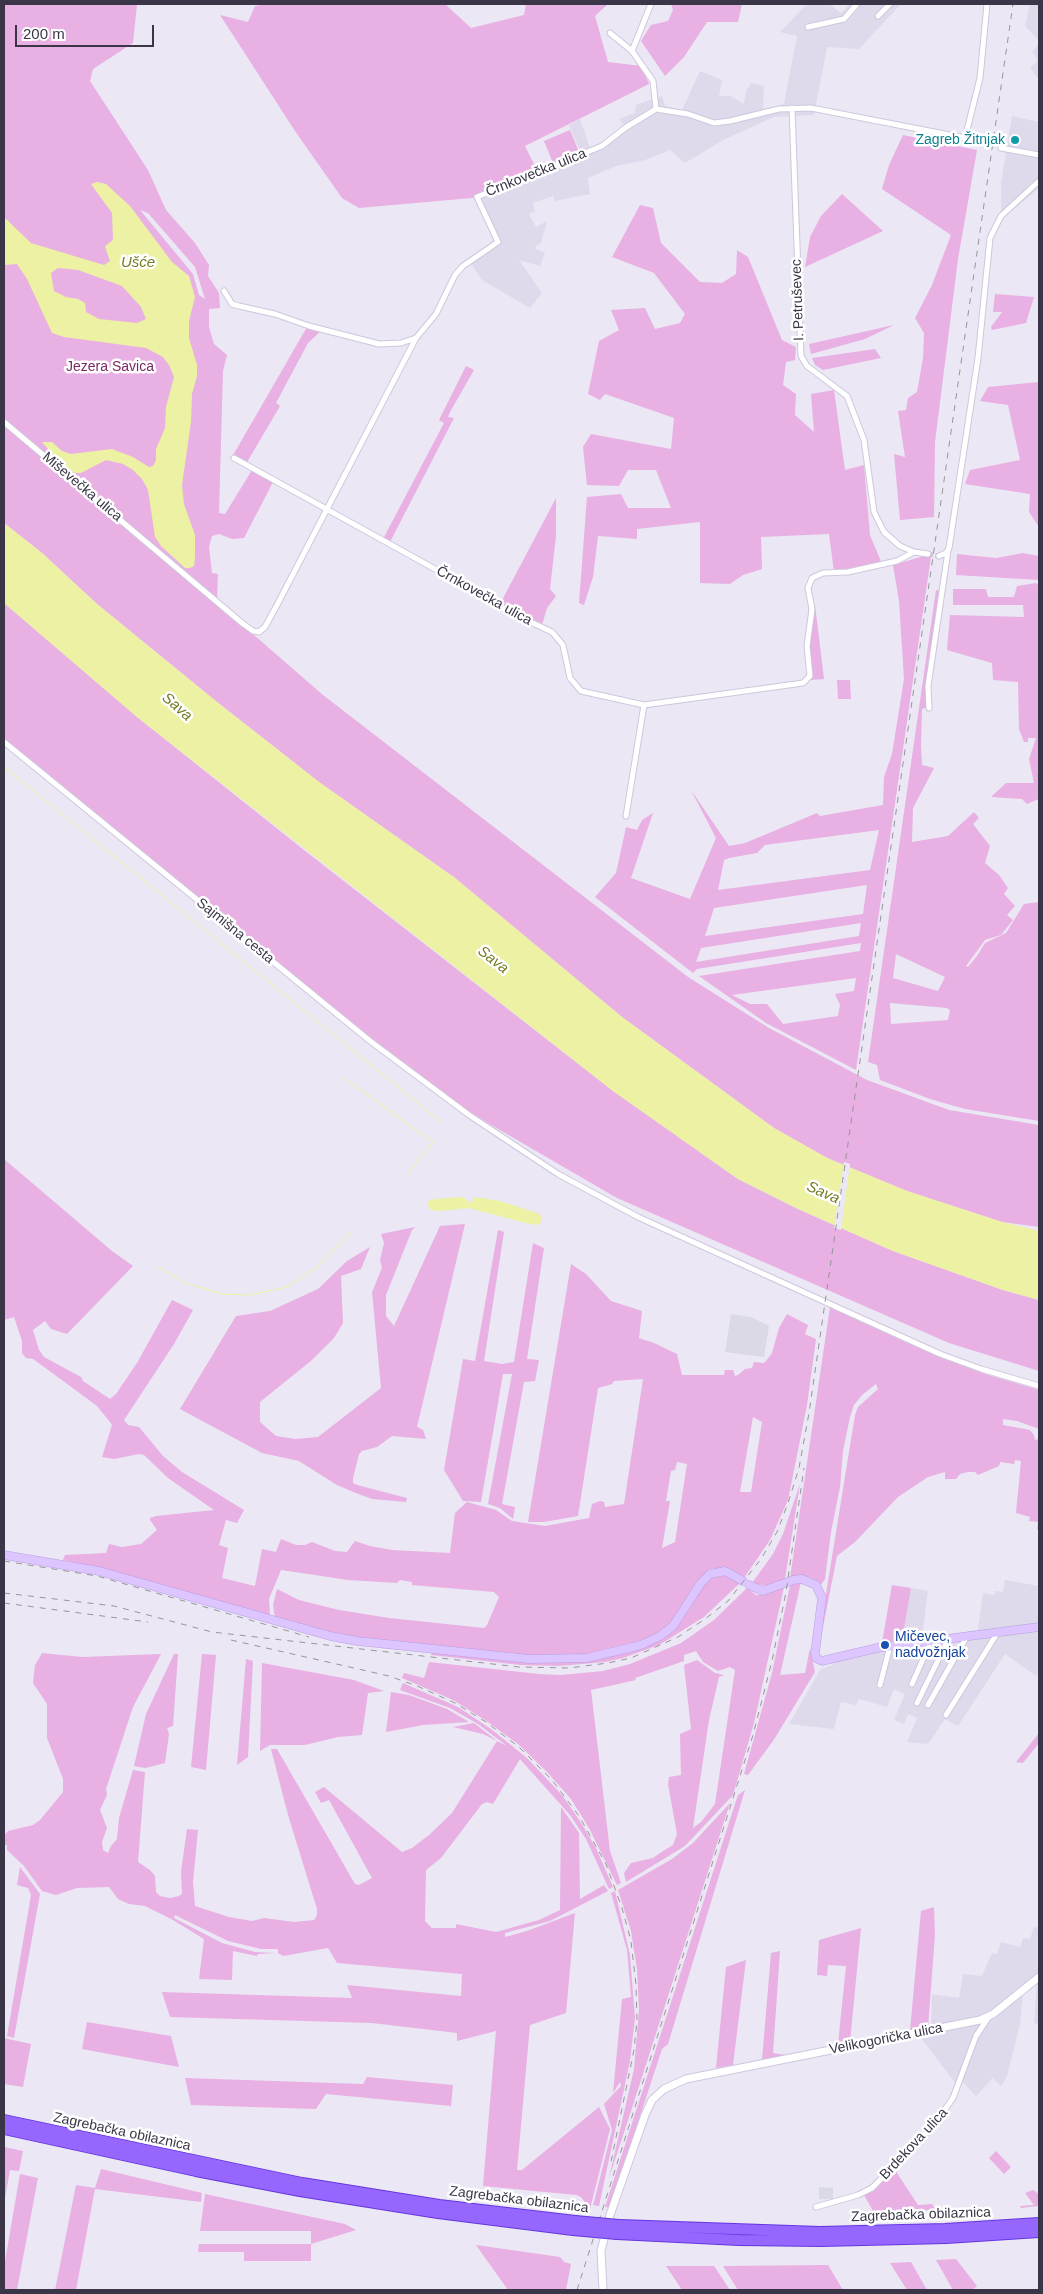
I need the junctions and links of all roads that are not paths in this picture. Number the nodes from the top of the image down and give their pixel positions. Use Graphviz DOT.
graph roads {
  1 [pos="650,4"];
  2 [pos="857,4"];
  3 [pos="890,4"];
  4 [pos="987,4"];
  5 [pos="878,16"];
  6 [pos="808,27"];
  7 [pos="610,33"];
  8 [pos="632,51"];
  9 [pos="792,108"];
  10 [pos="656,109"];
  11 [pos="1002,148"];
  12 [pos="1039,155"];
  13 [pos="1039,181"];
  14 [pos="224,291"];
  15 [pos="416,338"];
  16 [pos="4,422"];
  17 [pos="234,458"];
  18 [pos="328,510"];
  19 [pos="948,551"];
  20 [pos="914,552"];
  21 [pos="928,554"];
  22 [pos="939,556"];
  23 [pos="253,631"];
  24 [pos="644,705"];
  25 [pos="929,708"];
  26 [pos="4,742"];
  27 [pos="626,816"];
  28 [pos="1039,1386"];
  29 [pos="4,1555"];
  30 [pos="1039,1627"];
  31 [pos="998,1631"];
  32 [pos="967,1636"];
  33 [pos="949,1638"];
  34 [pos="931,1640"];
  35 [pos="890,1646"];
  36 [pos="912,1684"];
  37 [pos="880,1685"];
  38 [pos="917,1703"];
  39 [pos="928,1705"];
  40 [pos="946,1715"];
  41 [pos="1039,1977"];
  42 [pos="988,2017"];
  43 [pos="4,2120"];
  44 [pos="4,2129"];
  45 [pos="816,2207"];
  46 [pos="1039,2223"];
  47 [pos="574,2226"];
  48 [pos="618,2229"];
  49 [pos="1039,2232"];
  50 [pos="603,2290"];
  1 -- 8 [label="street"];
  2 -- 6 [label="street"];
  3 -- 5 [label="street"];
  4 -- 9 [label="street"];
  7 -- 8 [label="street"];
  8 -- 10 [label="street"];
  9 -- 10 [label="street"];
  9 -- 20 [label="street, I. Petruševec"];
  10 -- 15 [label="street, Črnkovečka ulica"];
  11 -- 12 [label="street"];
  13 -- 19 [label="street"];
  14 -- 15 [label="street"];
  15 -- 18 [label="street, Črnkovečka ulica"];
  16 -- 23 [label="street, Miševečka ulica"];
  17 -- 18 [label="street, Črnkovečka ulica"];
  18 -- 23 [label="street, Črnkovečka ulica"];
  18 -- 24 [label="street, Črnkovečka ulica"];
  19 -- 22 [label="street"];
  19 -- 25 [label="street"];
  20 -- 21 [label="street, I. Petruševec"];
  20 -- 24 [label="street, Črnkovečka ulica"];
  24 -- 27 [label="street"];
  26 -- 28 [label="street, Sajmišna cesta"];
  29 -- 35 [label="main road"];
  30 -- 31 [label="main road"];
  31 -- 32 [label="main road"];
  31 -- 40 [label="street"];
  32 -- 33 [label="main road"];
  32 -- 39 [label="street"];
  33 -- 34 [label="main road"];
  33 -- 38 [label="street"];
  34 -- 35 [label="main road"];
  34 -- 36 [label="street"];
  35 -- 37 [label="street"];
  41 -- 42 [label="street, Velikogorička ulica"];
  42 -- 45 [label="street, Brdekova ulica"];
  42 -- 50 [label="street, Velikogorička ulica"];
  43 -- 47 [label="highway, Zagrebačka obilaznica"];
  44 -- 47 [label="highway, Zagrebačka obilaznica"];
  46 -- 48 [label="highway, Zagrebačka obilaznica"];
  47 -- 48 [label="highway, Zagrebačka obilaznica, bridge"];
  48 -- 49 [label="highway, Zagrebačka obilaznica"];
}
